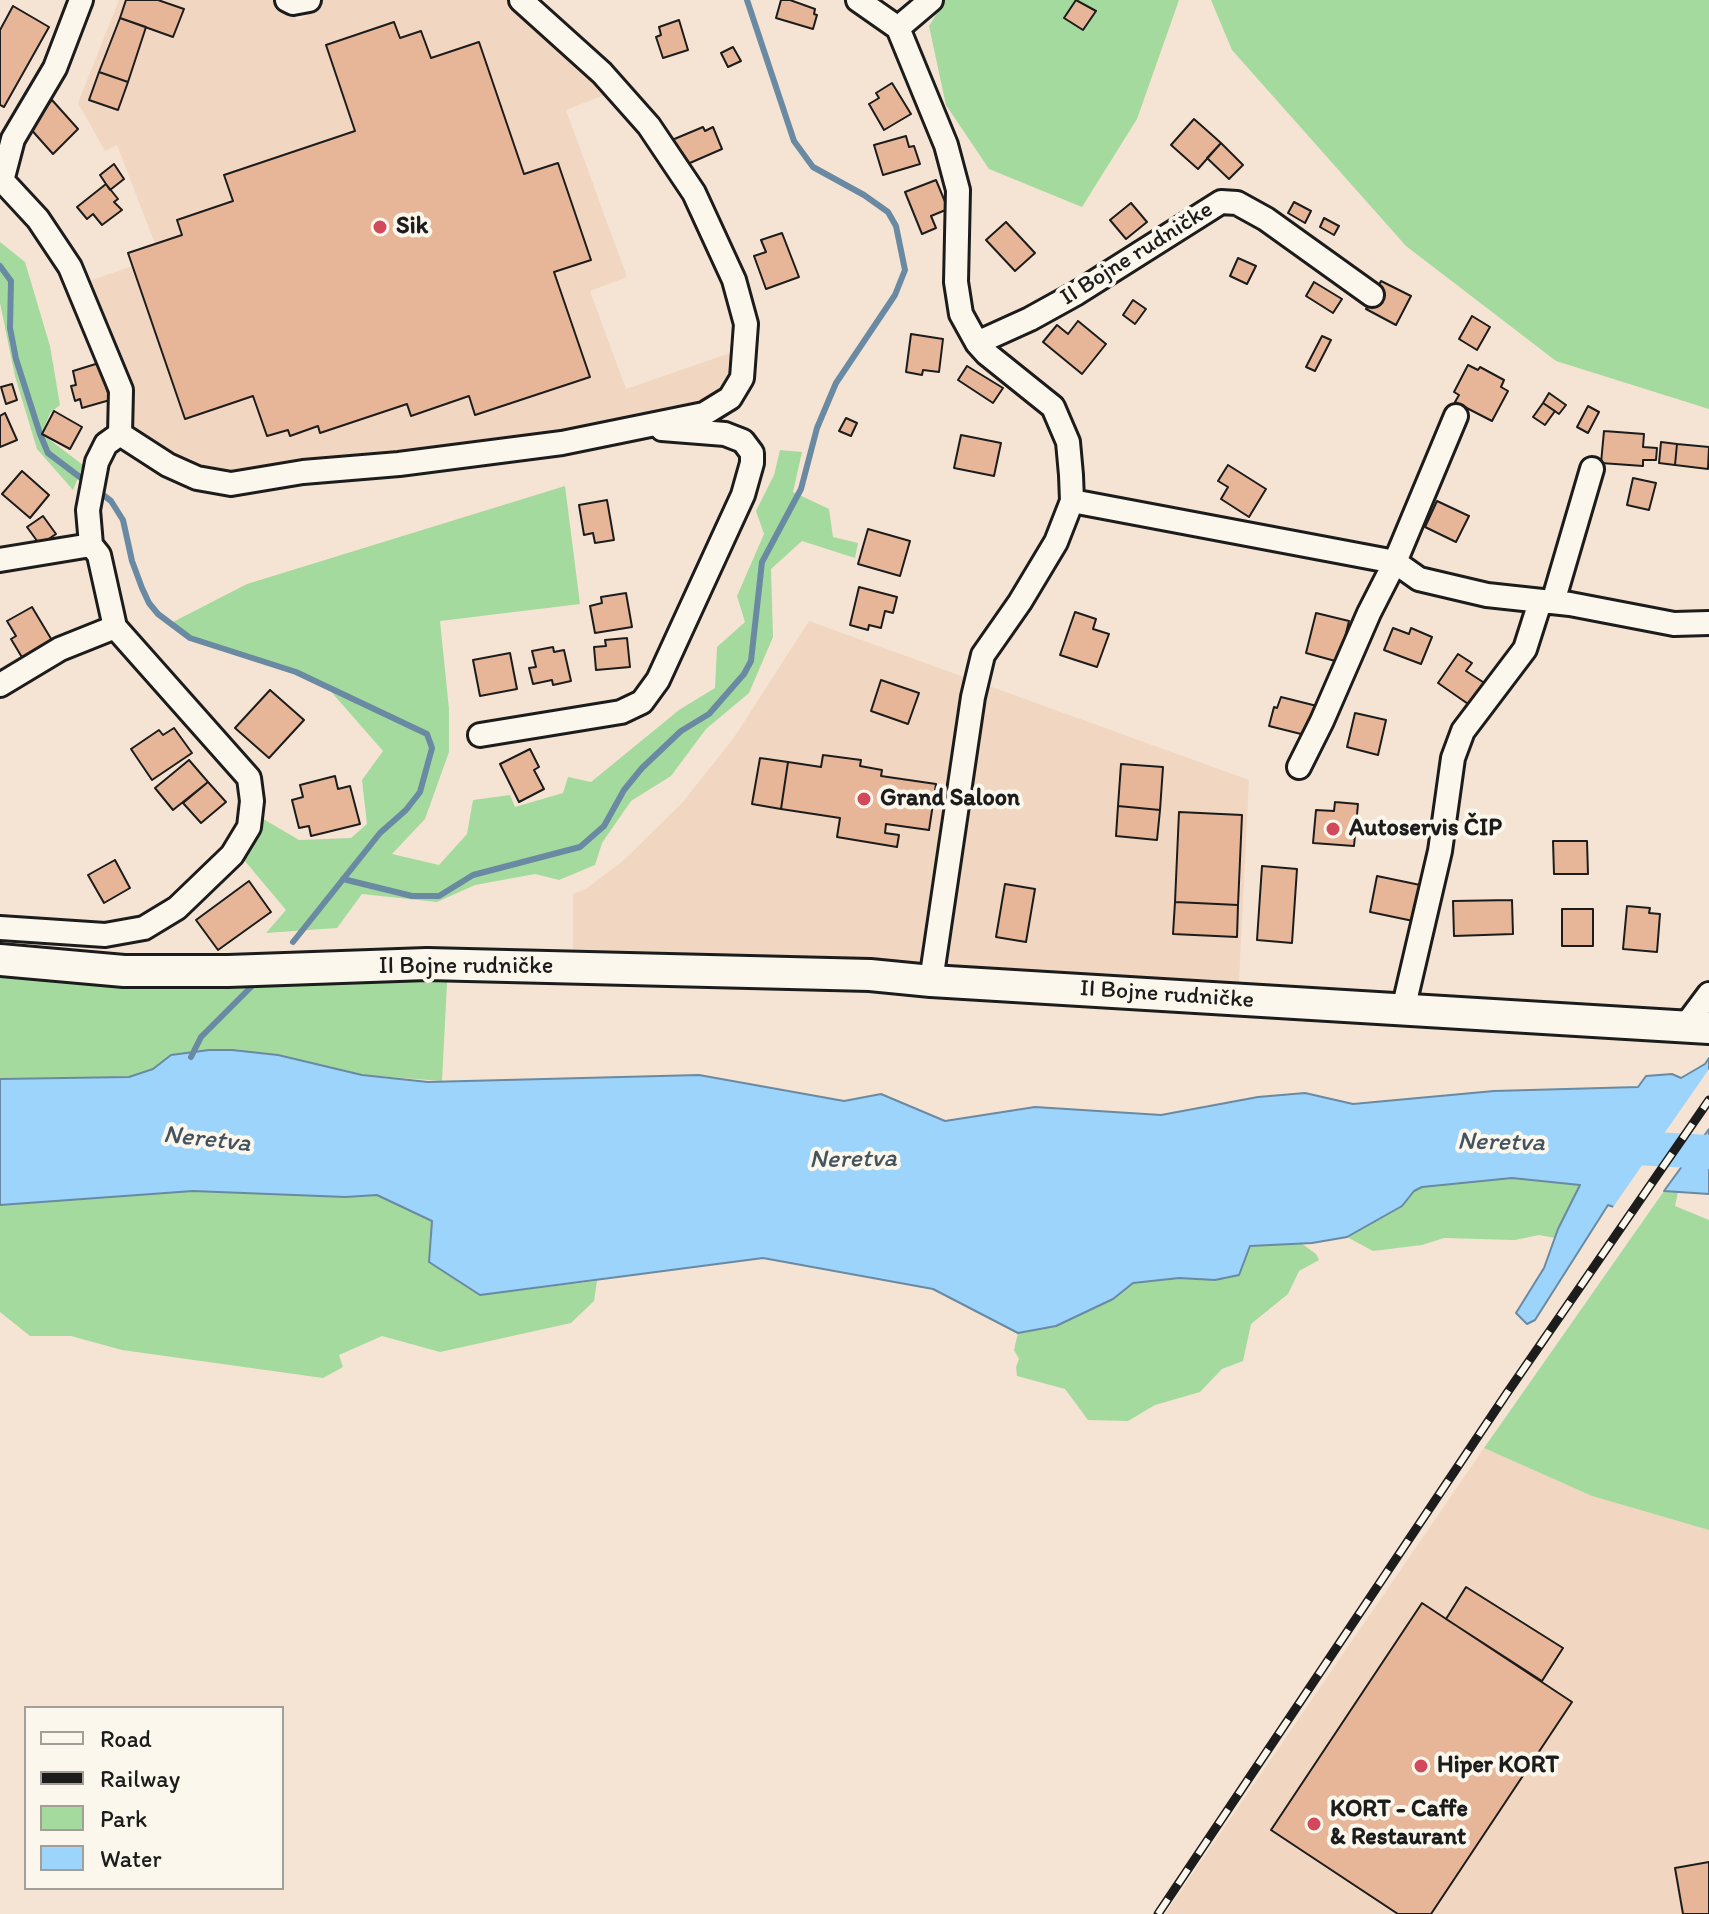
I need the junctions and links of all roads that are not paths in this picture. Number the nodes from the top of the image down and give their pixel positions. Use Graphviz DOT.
graph roads {
  1 [pos="81,0"];
  2 [pos="287,0"];
  3 [pos="309,0"];
  4 [pos="521,0"];
  5 [pos="858,0"];
  6 [pos="931,0"];
  7 [pos="898,28"];
  8 [pos="1,180"];
  9 [pos="1372,295"];
  10 [pos="977,343"];
  11 [pos="1456,416"];
  12 [pos="654,424"];
  13 [pos="120,434"];
  14 [pos="1592,469"];
  15 [pos="1072,501"];
  16 [pos="91,545"];
  17 [pos="0,560"];
  18 [pos="1395,562"];
  19 [pos="1546,602"];
  20 [pos="1709,623"];
  21 [pos="115,627"];
  22 [pos="0,685"];
  23 [pos="480,735"];
  24 [pos="1299,767"];
  25 [pos="0,928"];
  26 [pos="0,960"];
  27 [pos="931,981"];
  28 [pos="1709,994"];
  29 [pos="1403,1010"];
  30 [pos="1697,1027"];
  1 -- 8 [label="street"];
  2 -- 3 [label="street"];
  4 -- 12 [label="street"];
  5 -- 7 [label="street"];
  6 -- 7 [label="street"];
  7 -- 10 [label="street"];
  8 -- 13 [label="street"];
  9 -- 10 [label="street, II Bojne rudničke"];
  10 -- 15 [label="street"];
  11 -- 18 [label="street"];
  12 -- 13 [label="street"];
  12 -- 23 [label="street"];
  13 -- 16 [label="street"];
  14 -- 19 [label="street"];
  15 -- 18 [label="street"];
  15 -- 27 [label="street"];
  16 -- 17 [label="street"];
  16 -- 21 [label="street"];
  18 -- 19 [label="street"];
  18 -- 24 [label="street"];
  19 -- 20 [label="street"];
  19 -- 29 [label="street"];
  21 -- 22 [label="street"];
  21 -- 25 [label="street"];
  26 -- 27 [label="street, II Bojne rudničke"];
  27 -- 29 [label="street, II Bojne rudničke"];
  28 -- 30 [label="street"];
  29 -- 30 [label="street, II Bojne rudničke"];
}
